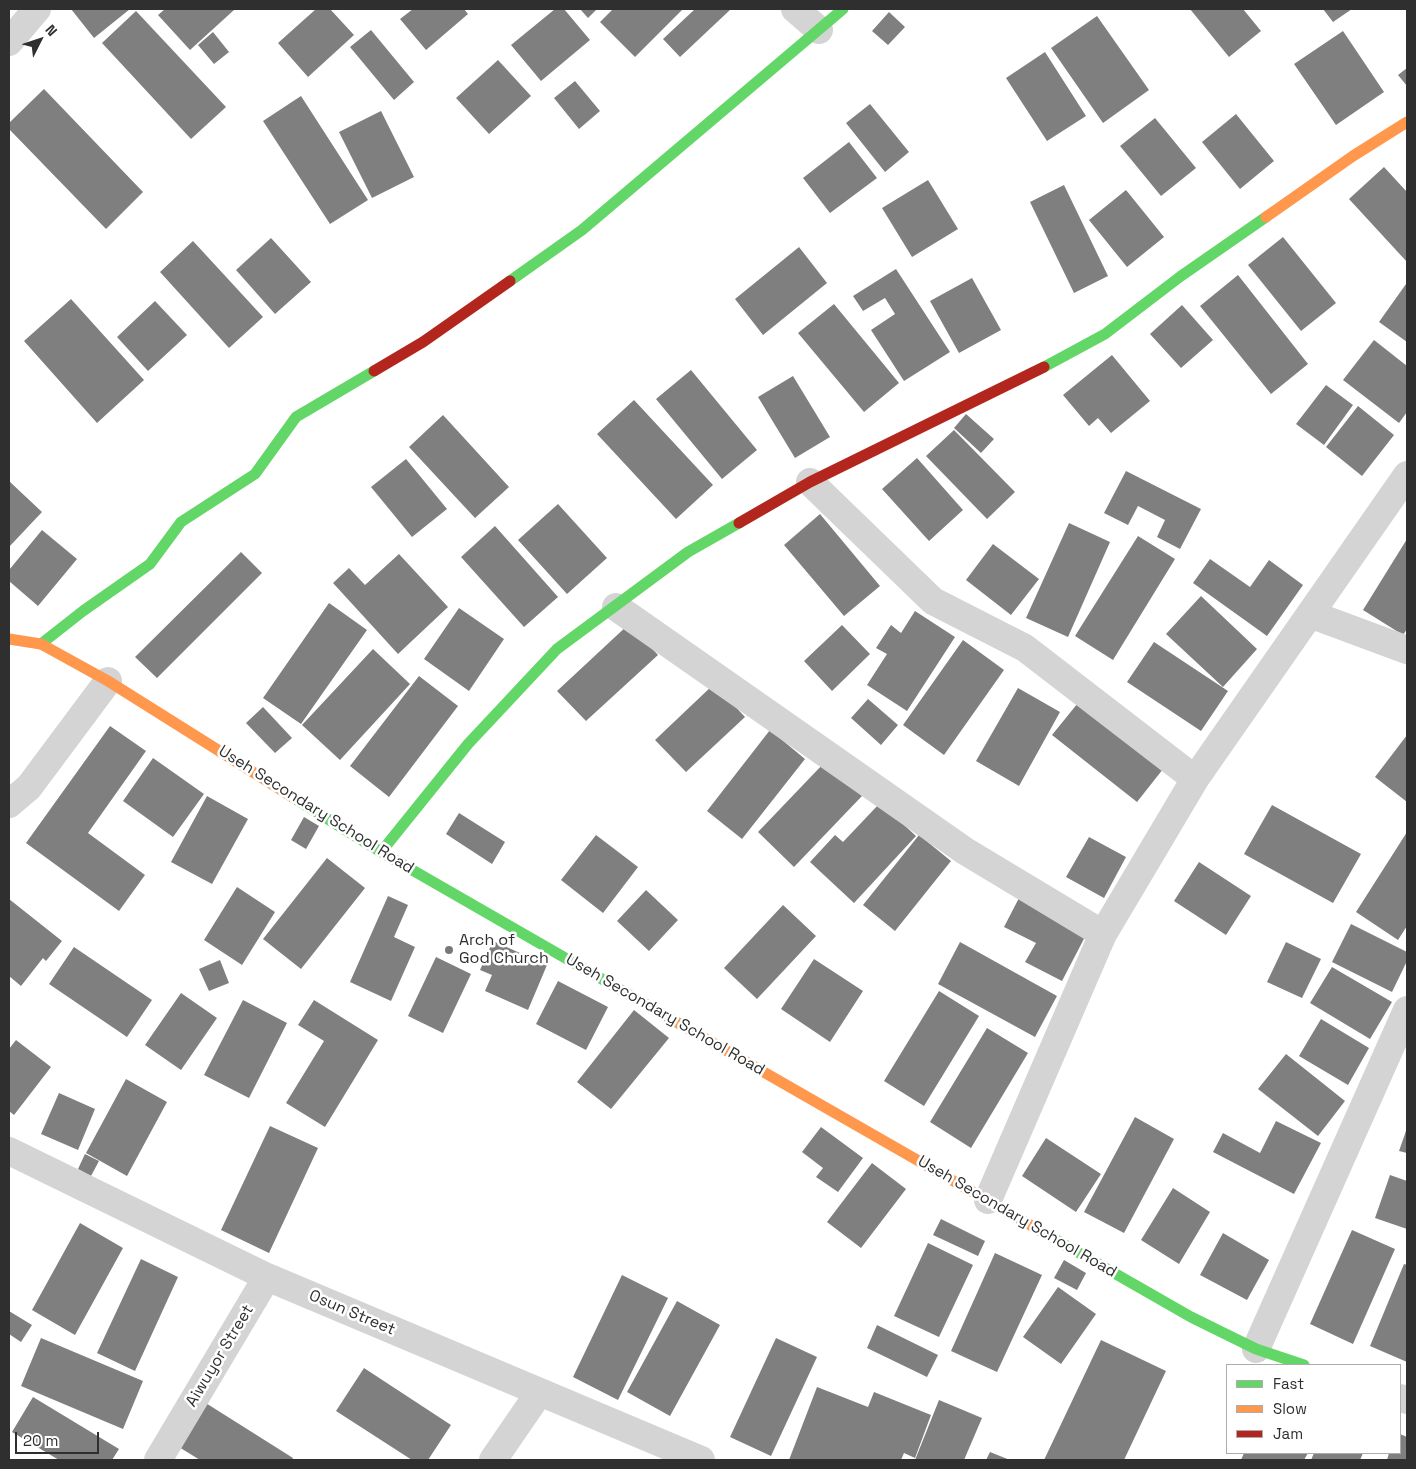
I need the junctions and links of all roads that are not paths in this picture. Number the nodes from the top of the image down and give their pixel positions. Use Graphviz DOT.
graph roads {
  1 [pos="37,9"];
  2 [pos="795,9"];
  3 [pos="843,9"];
  4 [pos="819,30"];
  5 [pos="9,42"];
  6 [pos="1407,122"];
  7 [pos="1407,475"];
  8 [pos="810,482"];
  9 [pos="616,607"];
  10 [pos="1310,614"];
  11 [pos="9,639"];
  12 [pos="41,644"];
  13 [pos="1407,650"];
  14 [pos="108,681"];
  15 [pos="1195,779"];
  16 [pos="9,804"];
  17 [pos="381,852"];
  18 [pos="1103,934"];
  19 [pos="1407,1010"];
  20 [pos="9,1151"];
  21 [pos="988,1200"];
  22 [pos="267,1277"];
  23 [pos="1256,1349"];
  24 [pos="1301,1364"];
  25 [pos="539,1393"];
  26 [pos="158,1460"];
  27 [pos="493,1460"];
  28 [pos="701,1460"];
  1 -- 5 [label="street"];
  2 -- 4 [label="street"];
  3 -- 4 [label="street"];
  4 -- 12 [label="street"];
  6 -- 8 [label="street"];
  7 -- 10 [label="street"];
  8 -- 9 [label="street"];
  8 -- 15 [label="street"];
  9 -- 17 [label="street"];
  9 -- 18 [label="street"];
  10 -- 13 [label="street"];
  10 -- 15 [label="street"];
  11 -- 12 [label="street, Useh Secondary School Road"];
  12 -- 14 [label="street, Useh Secondary School Road"];
  14 -- 16 [label="street"];
  14 -- 17 [label="street, Useh Secondary School Road"];
  15 -- 18 [label="street"];
  17 -- 21 [label="street, Useh Secondary School Road"];
  18 -- 21 [label="street"];
  19 -- 23 [label="street"];
  20 -- 22 [label="street, Osun Street"];
  21 -- 23 [label="street, Useh Secondary School Road"];
  22 -- 25 [label="street, Osun Street"];
  22 -- 26 [label="street, Aiwuyor Street"];
  23 -- 24 [label="street, Useh Secondary School Road"];
  25 -- 27 [label="street"];
  25 -- 28 [label="street, Osun Street"];
}
